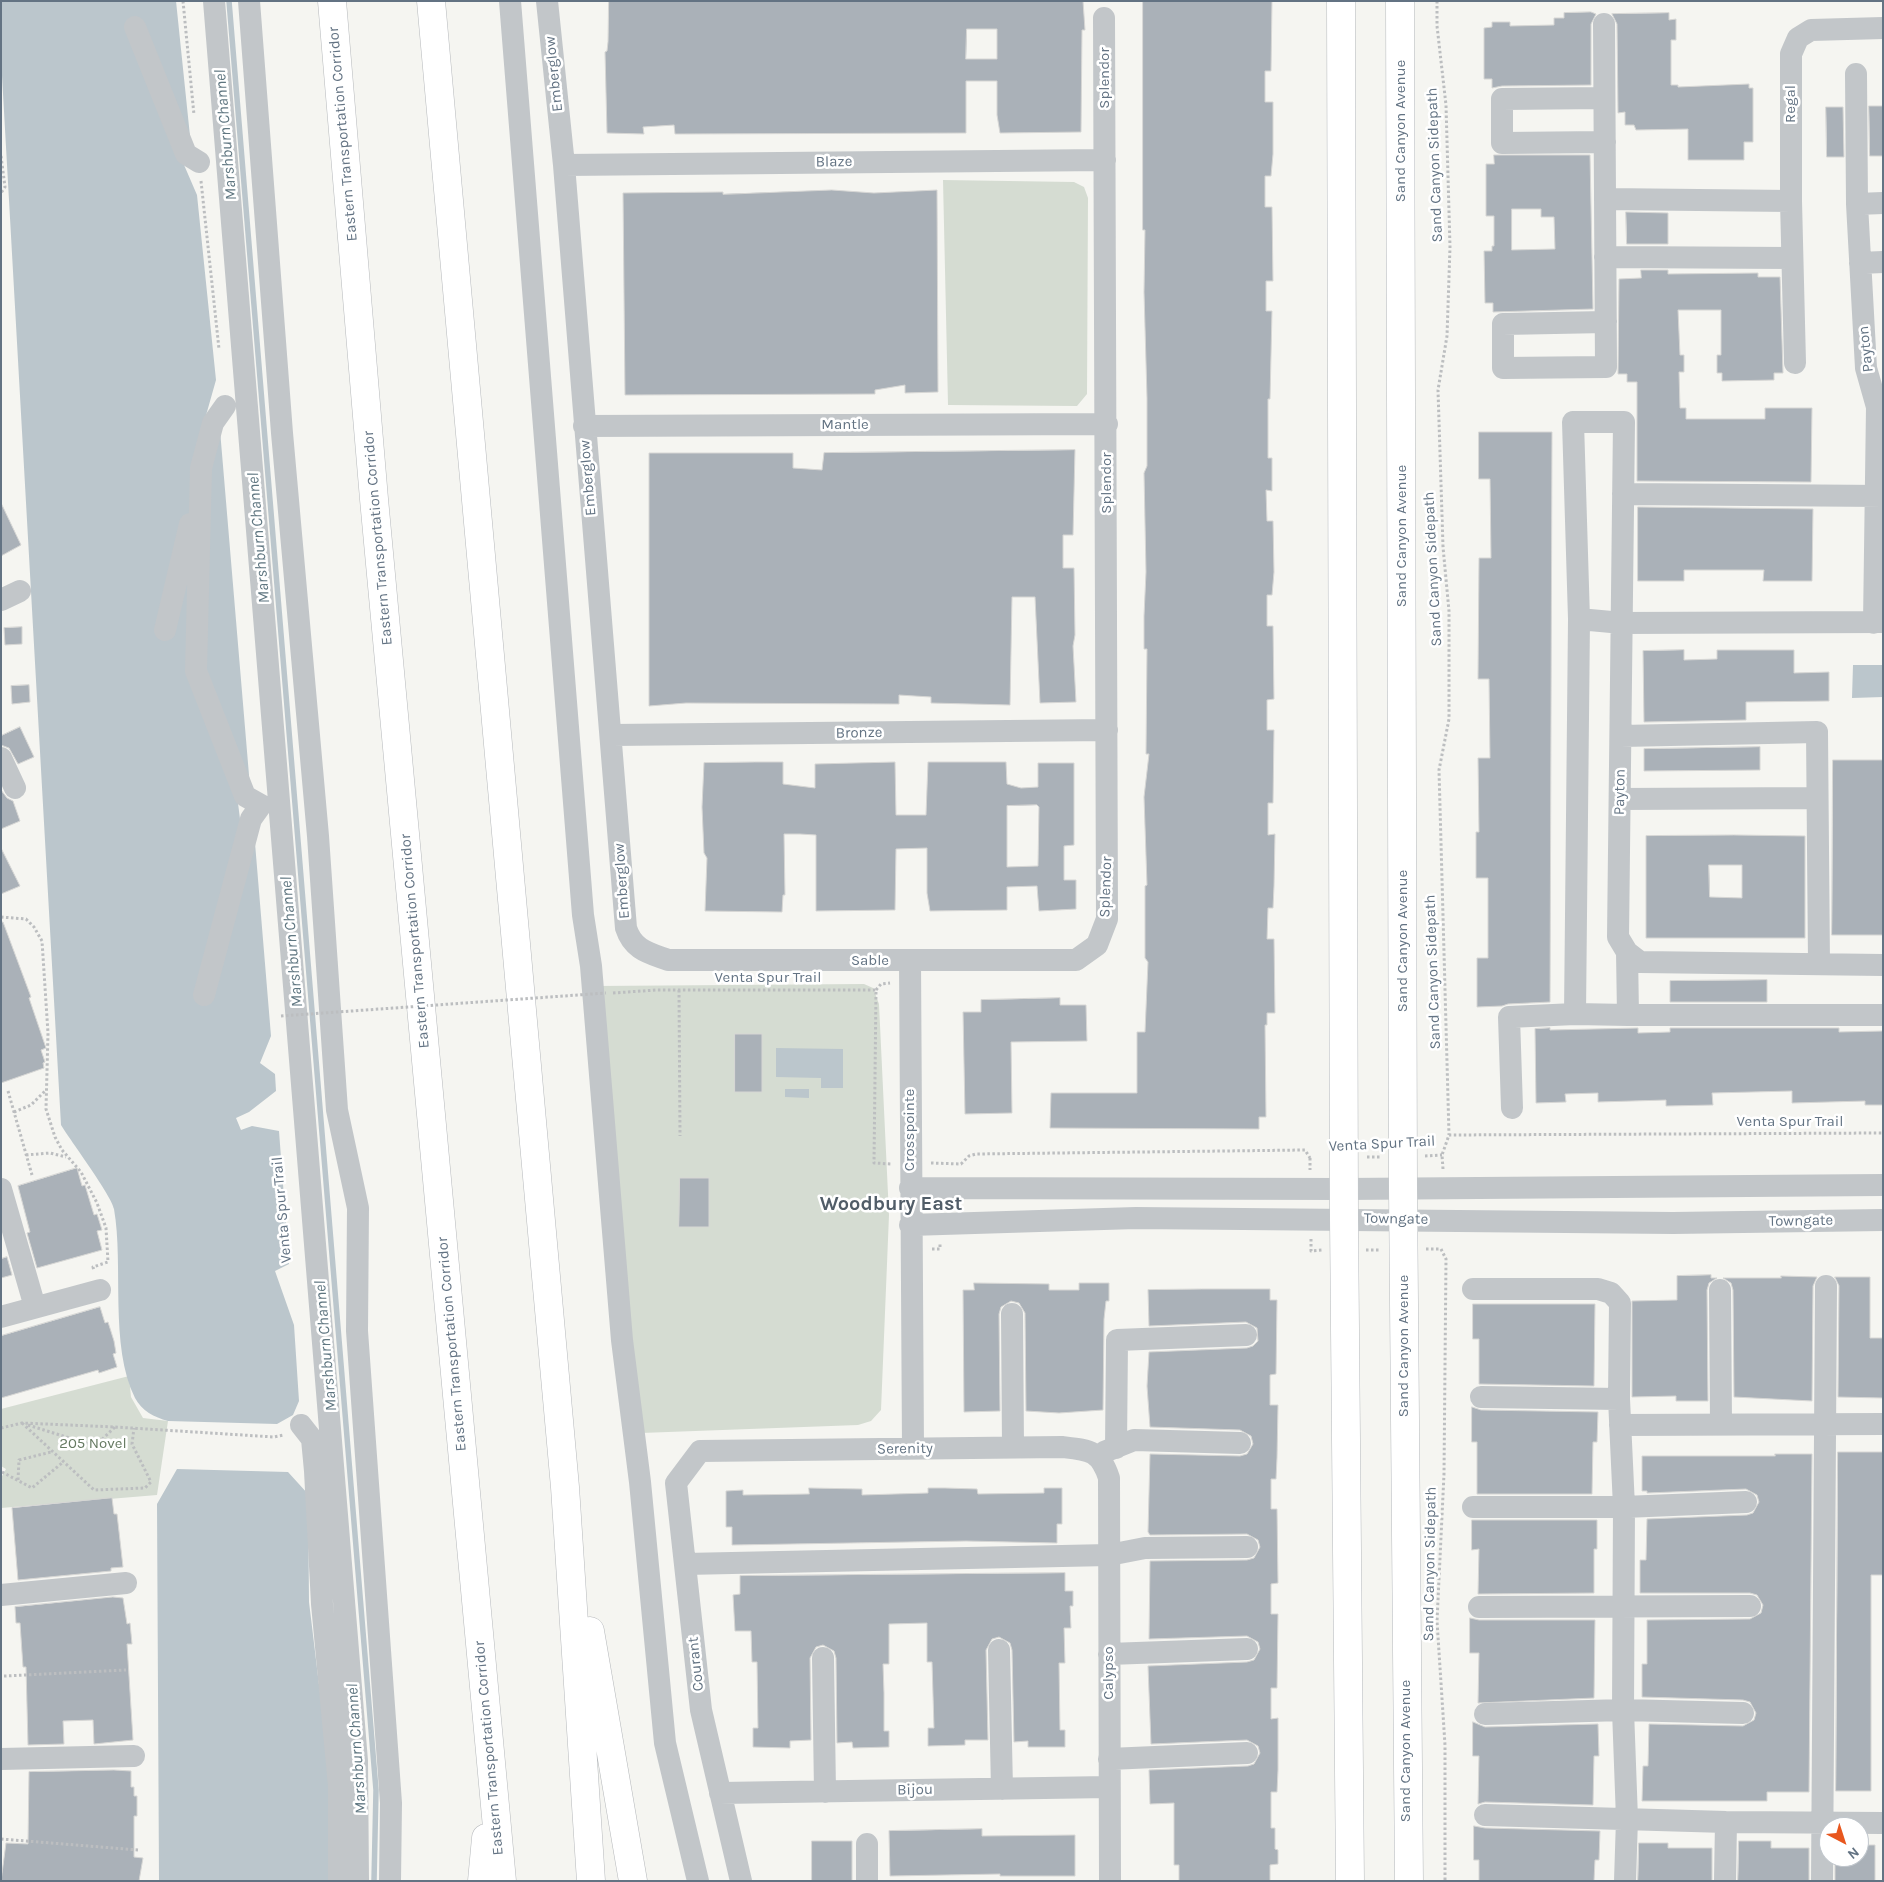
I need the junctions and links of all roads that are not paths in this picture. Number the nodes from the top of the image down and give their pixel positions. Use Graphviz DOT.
graph roads {
  1 [pos="214,1"];
  2 [pos="249,1"];
  3 [pos="332,1"];
  4 [pos="431,1"];
  5 [pos="510,1"];
  6 [pos="547,1"];
  7 [pos="1341,1"];
  8 [pos="1400,1"];
  9 [pos="1104,18"];
  10 [pos="1604,24"];
  11 [pos="136,27"];
  12 [pos="1883,28"];
  13 [pos="1856,74"];
  14 [pos="1604,98"];
  15 [pos="1605,142"];
  16 [pos="1105,160"];
  17 [pos="199,162"];
  18 [pos="564,164"];
  19 [pos="1605,199"];
  20 [pos="1791,201"];
  21 [pos="1883,203"];
  22 [pos="1857,204"];
  23 [pos="1605,257"];
  24 [pos="1792,258"];
  25 [pos="1883,262"];
  26 [pos="1860,263"];
  27 [pos="1606,322"];
  28 [pos="1795,363"];
  29 [pos="225,406"];
  30 [pos="1107,424"];
  31 [pos="584,426"];
  32 [pos="200,478"];
  33 [pos="1623,494"];
  34 [pos="1880,496"];
  35 [pos="1579,619"];
  36 [pos="1878,622"];
  37 [pos="1622,623"];
  38 [pos="165,630"];
  39 [pos="1107,730"];
  40 [pos="612,735"];
  41 [pos="1621,736"];
  42 [pos="1,758"];
  43 [pos="15,788"];
  44 [pos="1816,798"];
  45 [pos="1620,799"];
  46 [pos="1097,945"];
  47 [pos="640,950"];
  48 [pos="1627,952"];
  49 [pos="910,961"];
  50 [pos="1819,964"];
  51 [pos="1883,965"];
  52 [pos="204,995"];
  53 [pos="1575,1014"];
  54 [pos="1628,1014"];
  55 [pos="1883,1015"];
  56 [pos="1512,1108"];
  57 [pos="1883,1185"];
  58 [pos="910,1188"];
  59 [pos="1403,1188"];
  60 [pos="1,1189"];
  61 [pos="1344,1189"];
  62 [pos="1344,1219"];
  63 [pos="1403,1220"];
  64 [pos="1883,1220"];
  65 [pos="910,1225"];
  66 [pos="98,1282"];
  67 [pos="1826,1286"];
  68 [pos="1473,1289"];
  69 [pos="1720,1290"];
  70 [pos="35,1308"];
  71 [pos="1012,1314"];
  72 [pos="1,1317"];
  73 [pos="1246,1335"];
  74 [pos="1481,1397"];
  75 [pos="1619,1399"];
  76 [pos="1721,1423"];
  77 [pos="1826,1424"];
  78 [pos="1883,1424"];
  79 [pos="301,1425"];
  80 [pos="1620,1425"];
  81 [pos="1240,1443"];
  82 [pos="1013,1447"];
  83 [pos="912,1448"];
  84 [pos="700,1451"];
  85 [pos="1106,1456"];
  86 [pos="565,1488"];
  87 [pos="1746,1502"];
  88 [pos="1473,1507"];
  89 [pos="1624,1507"];
  90 [pos="1247,1547"];
  91 [pos="1109,1554"];
  92 [pos="685,1564"];
  93 [pos="126,1582"];
  94 [pos="1,1595"];
  95 [pos="1750,1606"];
  96 [pos="1479,1607"];
  97 [pos="1622,1607"];
  98 [pos="999,1650"];
  99 [pos="1247,1650"];
  100 [pos="1109,1654"];
  101 [pos="822,1658"];
  102 [pos="1623,1710"];
  103 [pos="1743,1713"];
  104 [pos="1485,1714"];
  105 [pos="1247,1753"];
  106 [pos="134,1756"];
  107 [pos="1,1759"];
  108 [pos="1109,1759"];
  109 [pos="492,1782"];
  110 [pos="1109,1787"];
  111 [pos="1002,1789"];
  112 [pos="825,1792"];
  113 [pos="720,1793"];
  114 [pos="1485,1815"];
  115 [pos="1822,1817"];
  116 [pos="1627,1819"];
  117 [pos="1726,1822"];
  118 [pos="1819,1823"];
  119 [pos="1869,1823"];
  120 [pos="1883,1823"];
  121 [pos="867,1844"];
  122 [pos="1822,1867"];
  123 [pos="339,1881"];
  124 [pos="358,1881"];
  125 [pos="390,1881"];
  126 [pos="482,1881"];
  127 [pos="502,1881"];
  128 [pos="591,1881"];
  129 [pos="633,1881"];
  130 [pos="698,1881"];
  131 [pos="741,1881"];
  132 [pos="867,1881"];
  133 [pos="1110,1881"];
  134 [pos="1350,1881"];
  135 [pos="1409,1881"];
  136 [pos="1624,1881"];
  137 [pos="1725,1881"];
  138 [pos="1822,1881"];
  1 -- 124 [label="street"];
  2 -- 125 [label="street"];
  3 -- 109 [label="main road, Eastern Transportation Corridor"];
  4 -- 86 [label="main road"];
  5 -- 130 [label="street"];
  6 -- 18 [label="street, Emberglow"];
  7 -- 61 [label="main road"];
  8 -- 59 [label="main road, Sand Canyon Avenue"];
  9 -- 16 [label="street, Splendor"];
  10 -- 14 [label="street"];
  11 -- 17 [label="street"];
  12 -- 20 [label="street, Regal"];
  13 -- 22 [label="street, Payton"];
  14 -- 15 [label="street"];
  14 -- 15 [label="street"];
  15 -- 19 [label="street"];
  16 -- 18 [label="street, Blaze"];
  16 -- 30 [label="street, Splendor"];
  18 -- 31 [label="street, Emberglow"];
  19 -- 20 [label="street"];
  19 -- 23 [label="street"];
  20 -- 24 [label="street, Regal"];
  21 -- 22 [label="street"];
  22 -- 26 [label="street, Payton"];
  23 -- 24 [label="street"];
  23 -- 27 [label="street"];
  24 -- 28 [label="street, Regal"];
  25 -- 26 [label="street"];
  26 -- 34 [label="street, Payton"];
  27 -- 27 [label="street"];
  29 -- 32 [label="street"];
  30 -- 31 [label="street, Mantle"];
  30 -- 39 [label="street, Splendor"];
  31 -- 40 [label="street, Emberglow"];
  32 -- 38 [label="street"];
  32 -- 52 [label="street"];
  33 -- 34 [label="street"];
  33 -- 35 [label="street"];
  33 -- 37 [label="street"];
  34 -- 36 [label="street, Payton"];
  35 -- 37 [label="street"];
  35 -- 53 [label="street"];
  36 -- 37 [label="street, Payton"];
  37 -- 41 [label="street, Payton"];
  39 -- 40 [label="street, Bronze"];
  39 -- 46 [label="street, Splendor"];
  40 -- 47 [label="street, Emberglow"];
  41 -- 44 [label="street"];
  41 -- 45 [label="street, Payton"];
  42 -- 43 [label="street"];
  44 -- 45 [label="street"];
  44 -- 50 [label="street"];
  45 -- 48 [label="street, Payton"];
  46 -- 49 [label="street, Sable"];
  47 -- 49 [label="street, Sable"];
  48 -- 50 [label="street"];
  48 -- 54 [label="street"];
  49 -- 58 [label="street, Crosspointe"];
  50 -- 51 [label="street"];
  53 -- 54 [label="street"];
  53 -- 56 [label="street"];
  54 -- 55 [label="street"];
  57 -- 59 [label="street, Towngate"];
  58 -- 61 [label="street, Towngate"];
  58 -- 65 [label="street, Crosspointe"];
  59 -- 61 [label="street, Towngate"];
  59 -- 63 [label="main road, Sand Canyon Avenue"];
  60 -- 70 [label="street"];
  61 -- 62 [label="main road"];
  62 -- 63 [label="street, Towngate"];
  62 -- 65 [label="street, Towngate"];
  62 -- 134 [label="main road"];
  63 -- 64 [label="street, Towngate"];
  63 -- 135 [label="main road, Sand Canyon Avenue"];
  65 -- 83 [label="street, Crosspointe"];
  66 -- 70 [label="street"];
  67 -- 77 [label="street"];
  68 -- 75 [label="street"];
  69 -- 76 [label="street"];
  70 -- 72 [label="street"];
  71 -- 82 [label="street"];
  73 -- 85 [label="street, Calypso"];
  74 -- 75 [label="street"];
  75 -- 80 [label="street"];
  76 -- 77 [label="street"];
  76 -- 80 [label="street"];
  77 -- 78 [label="street"];
  77 -- 115 [label="street"];
  79 -- 123 [label="street"];
  80 -- 89 [label="street"];
  81 -- 85 [label="street"];
  82 -- 83 [label="street, Serenity"];
  82 -- 85 [label="street, Serenity"];
  83 -- 84 [label="street, Serenity"];
  84 -- 92 [label="street, Courant"];
  85 -- 91 [label="street, Calypso"];
  86 -- 128 [label="main road"];
  86 -- 129 [label="main road"];
  87 -- 89 [label="street"];
  88 -- 89 [label="street"];
  89 -- 97 [label="street"];
  90 -- 91 [label="street"];
  91 -- 92 [label="street"];
  91 -- 100 [label="street, Calypso"];
  92 -- 113 [label="street, Courant"];
  93 -- 94 [label="street"];
  95 -- 97 [label="street"];
  96 -- 97 [label="street"];
  97 -- 102 [label="street"];
  98 -- 111 [label="street"];
  99 -- 100 [label="street"];
  100 -- 108 [label="street, Calypso"];
  101 -- 112 [label="street"];
  102 -- 103 [label="street"];
  102 -- 104 [label="street"];
  102 -- 116 [label="street"];
  105 -- 108 [label="street"];
  106 -- 107 [label="street"];
  108 -- 110 [label="street, Calypso"];
  109 -- 126 [label="main road"];
  109 -- 127 [label="main road, Eastern Transportation Corridor"];
  110 -- 111 [label="street, Bijou"];
  110 -- 133 [label="street, Calypso"];
  111 -- 112 [label="street, Bijou"];
  112 -- 113 [label="street, Bijou"];
  113 -- 131 [label="street, Courant"];
  114 -- 116 [label="street"];
  116 -- 117 [label="street"];
  116 -- 136 [label="street"];
  117 -- 118 [label="street"];
  117 -- 137 [label="street"];
  119 -- 120 [label="street"];
  121 -- 132 [label="street"];
  122 -- 138 [label="street"];
}
